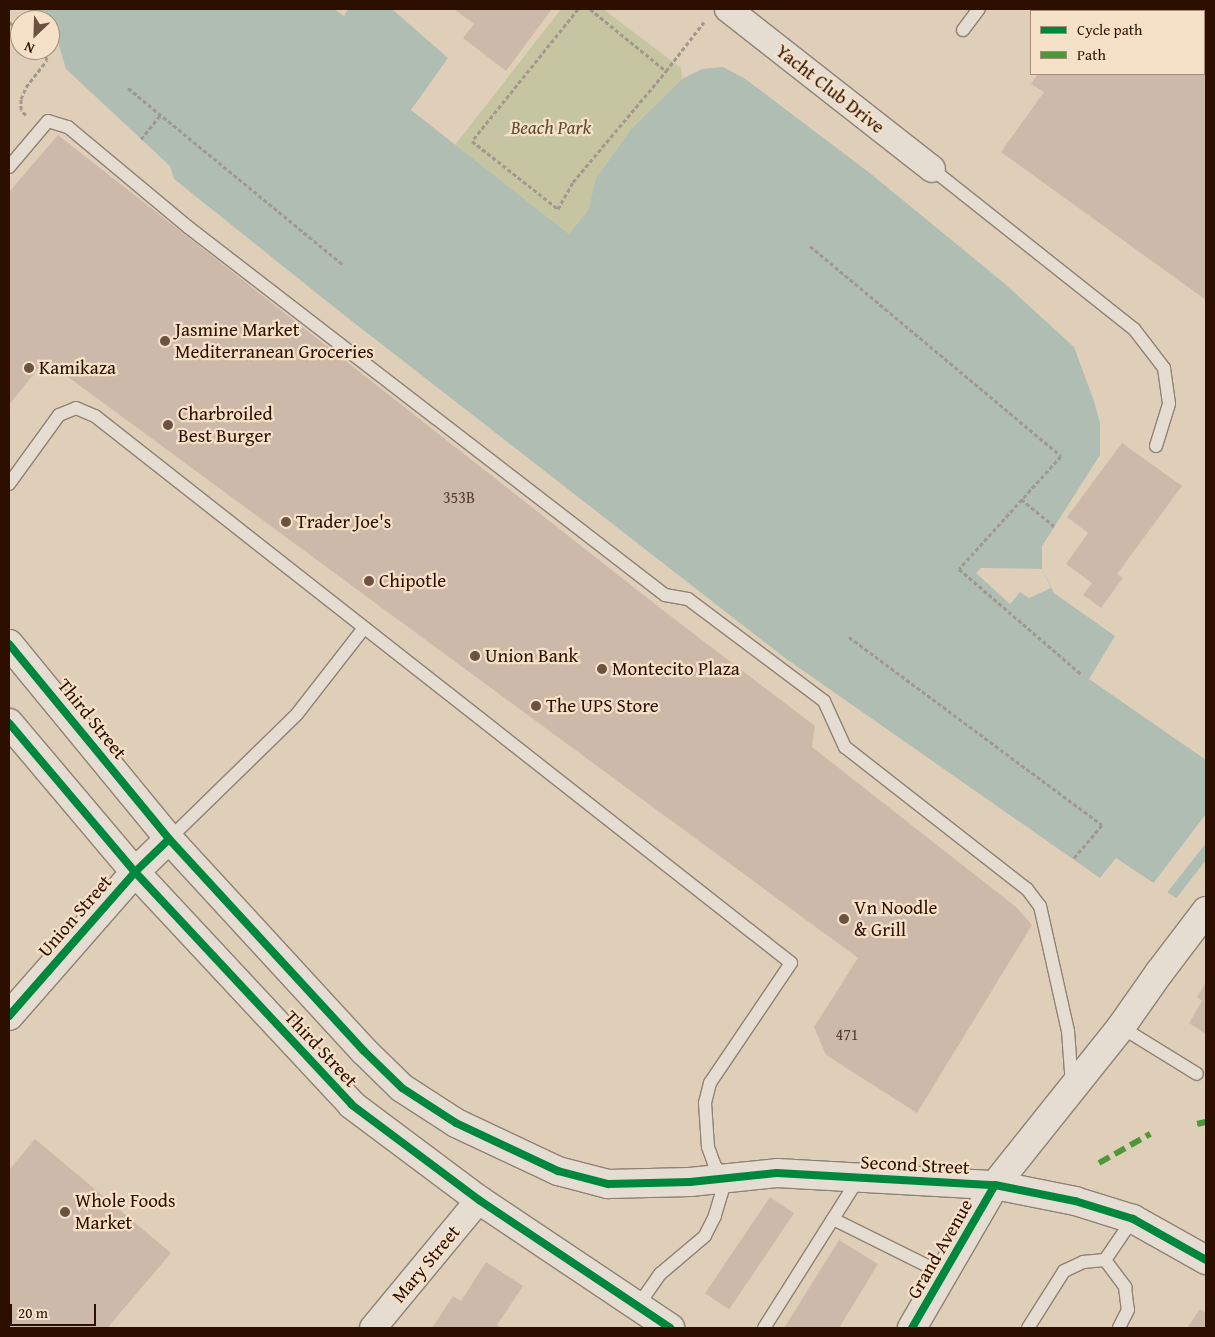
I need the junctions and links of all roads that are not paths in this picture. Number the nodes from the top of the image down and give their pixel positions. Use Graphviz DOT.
graph roads {
  1 [pos="979,9"];
  2 [pos="718,13"];
  3 [pos="963,30"];
  4 [pos="9,167"];
  5 [pos="932,170"];
  6 [pos="1156,446"];
  7 [pos="9,484"];
  8 [pos="364,628"];
  9 [pos="9,644"];
  10 [pos="9,723"];
  11 [pos="169,839"];
  12 [pos="135,872"];
  13 [pos="1206,911"];
  14 [pos="9,1016"];
  15 [pos="1121,1027"];
  16 [pos="1198,1074"];
  17 [pos="1072,1087"];
  18 [pos="859,1178"];
  19 [pos="726,1179"];
  20 [pos="608,1184"];
  21 [pos="995,1186"];
  22 [pos="479,1200"];
  23 [pos="832,1219"];
  24 [pos="1133,1220"];
  25 [pos="1105,1260"];
  26 [pos="1206,1260"];
  27 [pos="944,1274"];
  28 [pos="638,1306"];
  29 [pos="373,1328"];
  30 [pos="670,1328"];
  31 [pos="764,1328"];
  32 [pos="912,1328"];
  33 [pos="1028,1328"];
  34 [pos="1118,1328"];
  1 -- 3 [label="lane"];
  2 -- 5 [label="street, Yacht Club Drive"];
  4 -- 17 [label="lane"];
  5 -- 6 [label="lane"];
  7 -- 8 [label="lane"];
  8 -- 11 [label="lane"];
  8 -- 19 [label="lane"];
  9 -- 11 [label="main road, Third Street"];
  10 -- 12 [label="main road, Third Street"];
  11 -- 12 [label="main road, Union Street"];
  11 -- 20 [label="main road, Third Street"];
  12 -- 14 [label="main road, Union Street"];
  12 -- 22 [label="main road, Third Street"];
  13 -- 15 [label="main road, Grand Avenue"];
  15 -- 16 [label="lane"];
  15 -- 17 [label="main road, Grand Avenue"];
  17 -- 21 [label="main road, Grand Avenue"];
  18 -- 19 [label="main road, Second Street"];
  18 -- 21 [label="main road, Second Street"];
  18 -- 23 [label="lane"];
  19 -- 20 [label="main road, Second Street"];
  19 -- 28 [label="lane"];
  21 -- 24 [label="main road, Second Street"];
  21 -- 27 [label="main road, Grand Avenue"];
  22 -- 28 [label="main road, Third Street"];
  22 -- 29 [label="street, Mary Street"];
  23 -- 27 [label="lane"];
  23 -- 31 [label="lane"];
  24 -- 25 [label="lane"];
  24 -- 26 [label="main road, Second Street"];
  25 -- 33 [label="lane"];
  25 -- 34 [label="lane"];
  27 -- 32 [label="main road, Grand Avenue"];
  28 -- 30 [label="main road, Third Street"];
}
